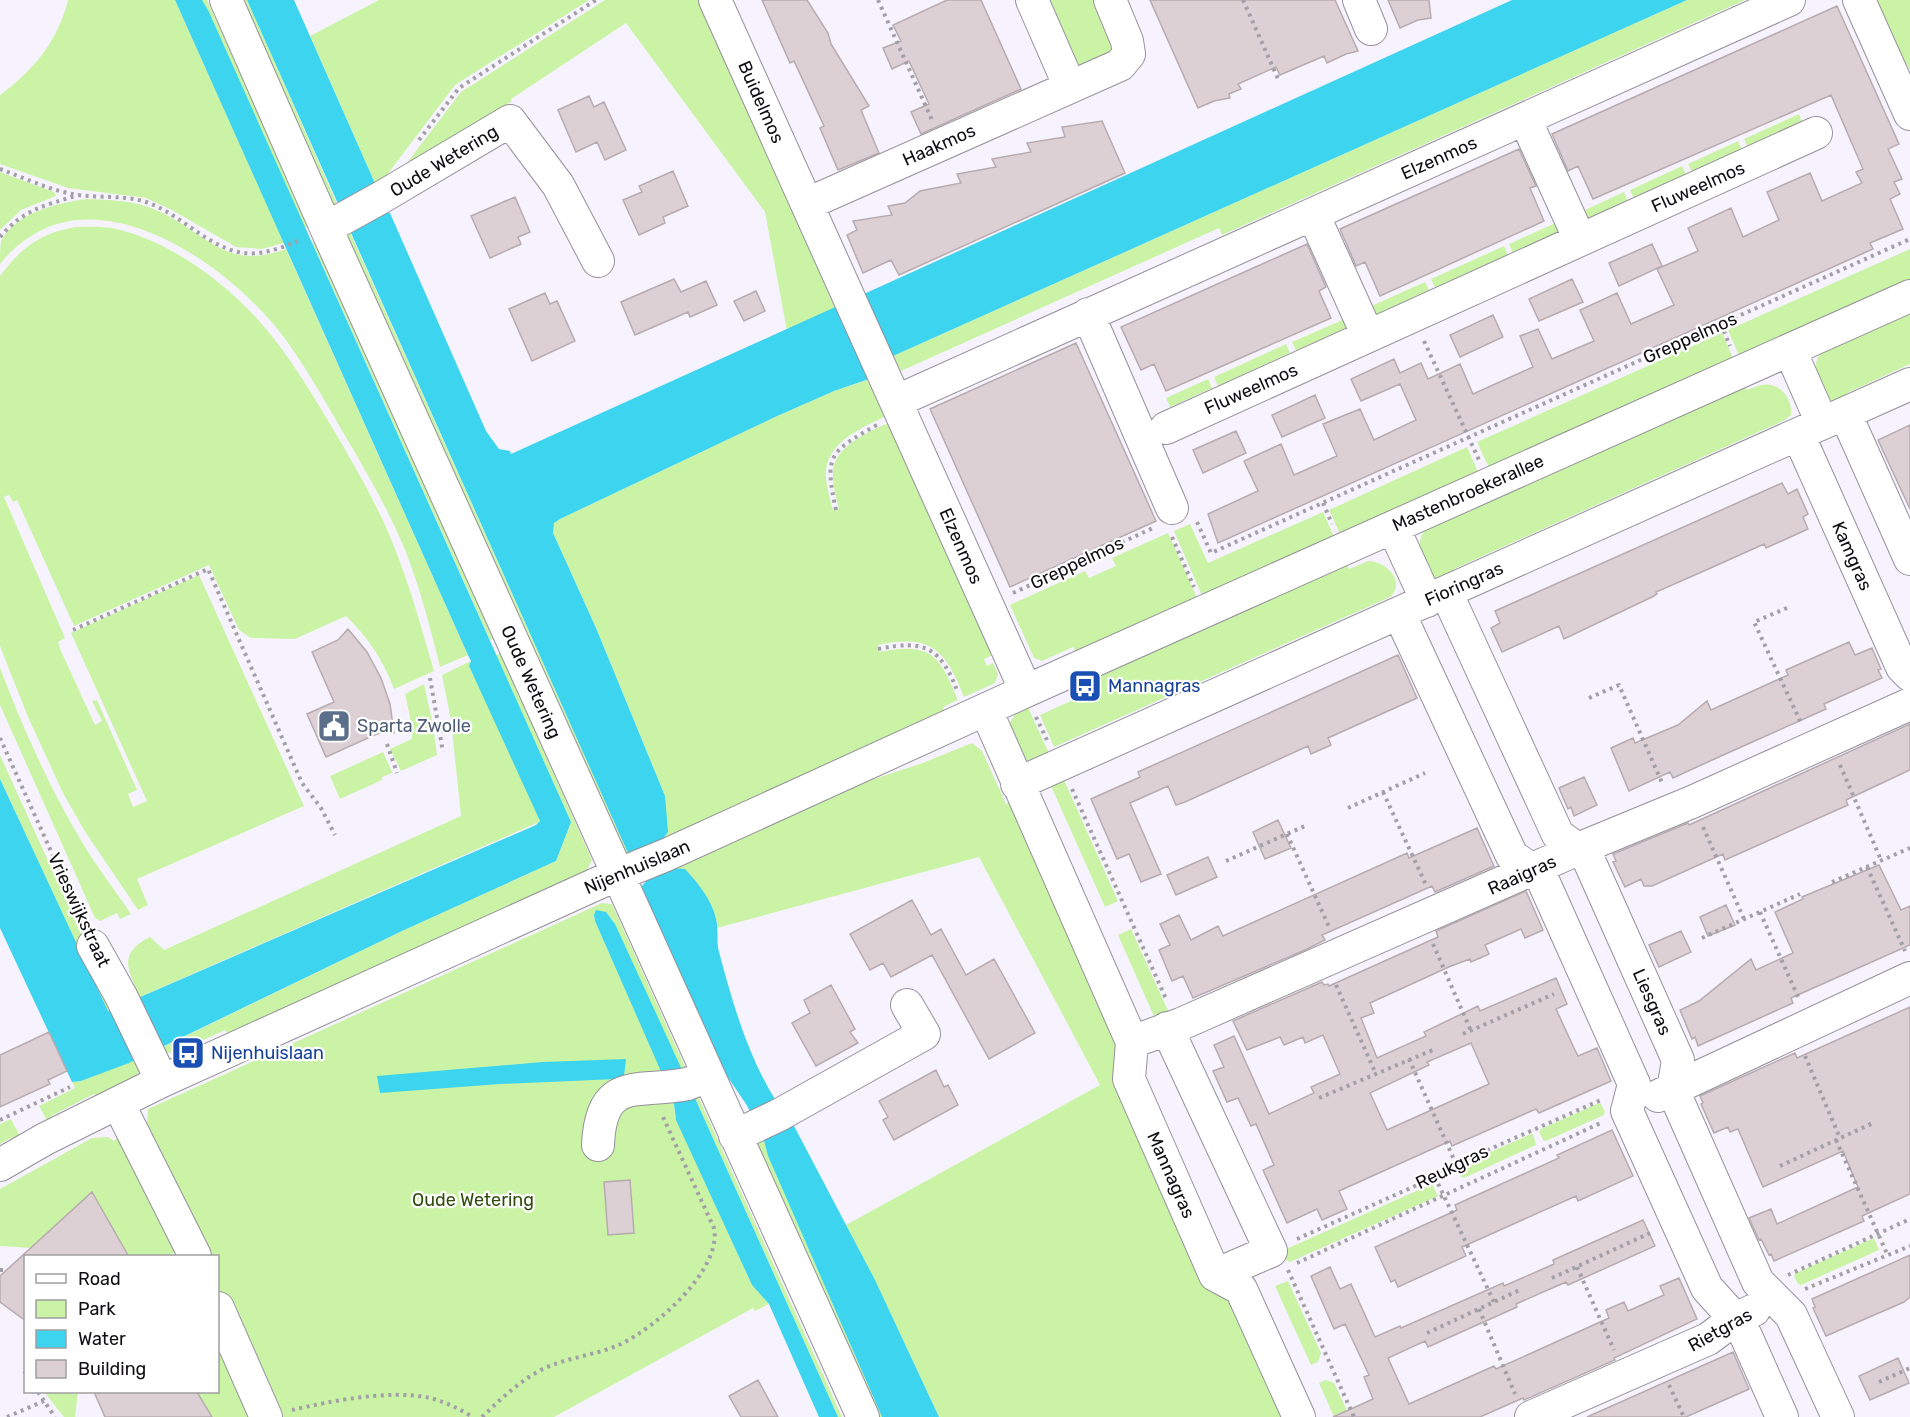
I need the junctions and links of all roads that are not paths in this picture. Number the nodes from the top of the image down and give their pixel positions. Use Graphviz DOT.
graph roads {
  1 [pos="226,0"];
  2 [pos="715,0"];
  3 [pos="1032,0"];
  4 [pos="1110,0"];
  5 [pos="1359,0"];
  6 [pos="1789,0"];
  7 [pos="1859,0"];
  8 [pos="1371,29"];
  9 [pos="1071,87"];
  10 [pos="1910,114"];
  11 [pos="1525,118"];
  12 [pos="1816,133"];
  13 [pos="807,204"];
  14 [pos="1313,214"];
  15 [pos="325,227"];
  16 [pos="1580,240"];
  17 [pos="598,261"];
  18 [pos="1910,296"];
  19 [pos="1088,314"];
  20 [pos="1368,336"];
  21 [pos="1790,350"];
  22 [pos="1910,384"];
  23 [pos="900,408"];
  24 [pos="1822,423"];
  25 [pos="1166,428"];
  26 [pos="1173,522"];
  27 [pos="1393,527"];
  28 [pos="1910,559"];
  29 [pos="1424,602"];
  30 [pos="1910,675"];
  31 [pos="1026,691"];
  32 [pos="1910,704"];
  33 [pos="977,714"];
  34 [pos="1017,784"];
  35 [pos="1578,849"];
  36 [pos="641,865"];
  37 [pos="1532,869"];
  38 [pos="93,946"];
  39 [pos="1910,978"];
  40 [pos="907,1005"];
  41 [pos="1172,1026"];
  42 [pos="1132,1042"];
  43 [pos="156,1068"];
  44 [pos="680,1083"];
  45 [pos="1673,1089"];
  46 [pos="1630,1098"];
  47 [pos="118,1104"];
  48 [pos="757,1125"];
  49 [pos="598,1144"];
  50 [pos="0,1165"];
  51 [pos="194,1255"];
  52 [pos="1228,1282"];
  53 [pos="1770,1293"];
  54 [pos="219,1310"];
  55 [pos="1735,1319"];
  56 [pos="1523,1406"];
  57 [pos="265,1416"];
  58 [pos="863,1417"];
  59 [pos="1299,1417"];
  60 [pos="1782,1417"];
  61 [pos="1839,1417"];
  1 -- 15 [label="street, Oude Wetering"];
  2 -- 13 [label="street, Buidelmos"];
  3 -- 9 [label="street"];
  4 -- 9 [label="street, Haakmos"];
  5 -- 8 [label="street"];
  6 -- 11 [label="street, Elzenmos"];
  7 -- 10 [label="street"];
  9 -- 13 [label="street, Haakmos"];
  11 -- 14 [label="street, Elzenmos"];
  11 -- 16 [label="street"];
  12 -- 16 [label="street, Fluweelmos"];
  13 -- 23 [label="street, Elzenmos"];
  14 -- 19 [label="street, Elzenmos"];
  14 -- 20 [label="street"];
  15 -- 17 [label="street, Oude Wetering"];
  15 -- 36 [label="street, Oude Wetering"];
  16 -- 20 [label="street, Fluweelmos"];
  18 -- 21 [label="street, Mastenbroekerallee"];
  19 -- 23 [label="street, Elzenmos"];
  19 -- 26 [label="street"];
  20 -- 25 [label="street, Fluweelmos"];
  21 -- 24 [label="street, Kamgras"];
  21 -- 27 [label="street, Mastenbroekerallee"];
  22 -- 24 [label="street, Fioringras"];
  23 -- 31 [label="street, Elzenmos"];
  24 -- 28 [label="street, Kamgras"];
  24 -- 29 [label="street, Fioringras"];
  24 -- 30 [label="street, Kamgras"];
  27 -- 29 [label="street, Liesgras"];
  27 -- 31 [label="street, Mastenbroekerallee"];
  29 -- 34 [label="street, Fioringras"];
  29 -- 35 [label="street, Liesgras"];
  29 -- 37 [label="street, Liesgras"];
  31 -- 33 [label="street, Nijenhuislaan"];
  32 -- 35 [label="street, Raaigras"];
  33 -- 34 [label="street, Mannagras"];
  33 -- 36 [label="street, Nijenhuislaan"];
  34 -- 42 [label="street, Mannagras"];
  35 -- 37 [label="street, Raaigras"];
  35 -- 45 [label="street, Liesgras"];
  36 -- 43 [label="street, Nijenhuislaan"];
  36 -- 44 [label="street, Oude Wetering"];
  37 -- 41 [label="street, Raaigras"];
  37 -- 46 [label="street, Liesgras"];
  38 -- 43 [label="street, Vrieswijkstraat"];
  39 -- 45 [label="street"];
  40 -- 48 [label="street"];
  41 -- 42 [label="street, Raaigras"];
  41 -- 52 [label="street"];
  42 -- 52 [label="street, Mannagras"];
  43 -- 47 [label="street, Nijenhuislaan"];
  44 -- 48 [label="street, Oude Wetering"];
  44 -- 49 [label="street"];
  45 -- 46 [label="street"];
  45 -- 53 [label="street"];
  46 -- 55 [label="street, Liesgras"];
  47 -- 50 [label="street, Nijenhuislaan"];
  47 -- 51 [label="street"];
  48 -- 58 [label="street, Oude Wetering"];
  52 -- 59 [label="street, Mannagras"];
  53 -- 55 [label="street, Rietgras"];
  53 -- 61 [label="street"];
  54 -- 57 [label="street"];
  55 -- 56 [label="street, Rietgras"];
  55 -- 60 [label="street, Liesgras"];
}
